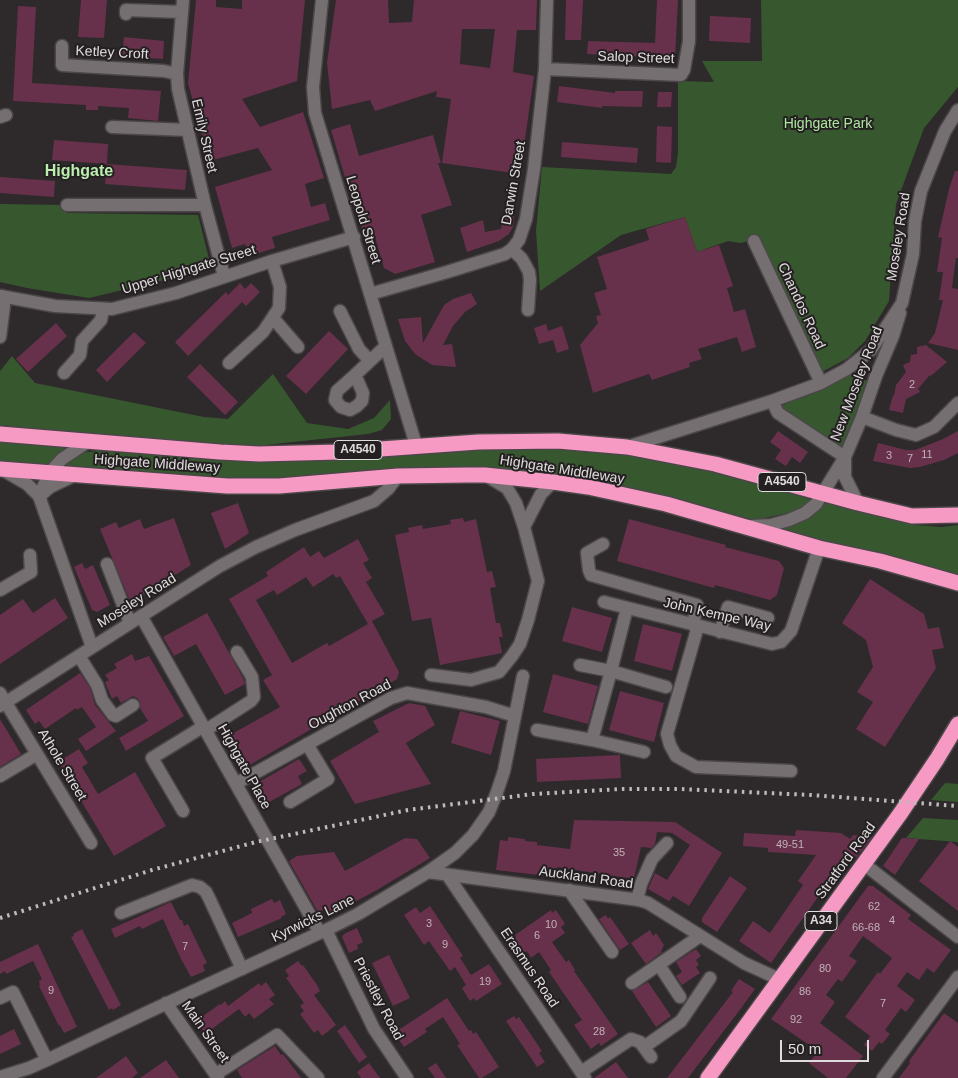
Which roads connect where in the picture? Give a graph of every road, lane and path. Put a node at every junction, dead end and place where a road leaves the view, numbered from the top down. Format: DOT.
graph roads {
  1 [pos="322,0"];
  2 [pos="548,0"];
  3 [pos="689,0"];
  4 [pos="183,6"];
  5 [pos="126,14"];
  6 [pos="62,46"];
  7 [pos="545,69"];
  8 [pos="177,74"];
  9 [pos="958,110"];
  10 [pos="112,127"];
  11 [pos="188,130"];
  12 [pos="67,205"];
  13 [pos="205,205"];
  14 [pos="354,237"];
  15 [pos="754,241"];
  16 [pos="512,249"];
  17 [pos="272,261"];
  18 [pos="224,276"];
  19 [pos="370,294"];
  20 [pos="1,296"];
  21 [pos="902,303"];
  22 [pos="103,309"];
  23 [pos="528,310"];
  24 [pos="340,311"];
  25 [pos="272,318"];
  26 [pos="0,338"];
  27 [pos="386,346"];
  28 [pos="298,347"];
  29 [pos="370,361"];
  30 [pos="859,361"];
  31 [pos="229,363"];
  32 [pos="64,373"];
  33 [pos="355,375"];
  34 [pos="876,376"];
  35 [pos="821,383"];
  36 [pos="772,401"];
  37 [pos="958,403"];
  38 [pos="862,417"];
  39 [pos="0,434"];
  40 [pos="89,441"];
  41 [pos="416,446"];
  42 [pos="627,447"];
  43 [pos="845,458"];
  44 [pos="0,469"];
  45 [pos="50,472"];
  46 [pos="77,474"];
  47 [pos="485,475"];
  48 [pos="398,476"];
  49 [pos="553,482"];
  50 [pos="822,492"];
  51 [pos="39,496"];
  52 [pos="858,503"];
  53 [pos="958,515"];
  54 [pos="743,526"];
  55 [pos="524,527"];
  56 [pos="603,544"];
  57 [pos="819,548"];
  58 [pos="30,555"];
  59 [pos="107,564"];
  60 [pos="619,583"];
  61 [pos="958,583"];
  62 [pos="0,590"];
  63 [pos="627,608"];
  64 [pos="768,618"];
  65 [pos="136,619"];
  66 [pos="695,625"];
  67 [pos="720,632"];
  68 [pos="92,647"];
  69 [pos="238,652"];
  70 [pos="79,656"];
  71 [pos="580,665"];
  72 [pos="612,671"];
  73 [pos="431,676"];
  74 [pos="523,676"];
  75 [pos="666,687"];
  76 [pos="2,701"];
  77 [pos="133,704"];
  78 [pos="515,716"];
  79 [pos="958,724"];
  80 [pos="205,728"];
  81 [pos="537,730"];
  82 [pos="958,738"];
  83 [pos="592,740"];
  84 [pos="307,744"];
  85 [pos="644,752"];
  86 [pos="37,754"];
  87 [pos="938,759"];
  88 [pos="791,771"];
  89 [pos="0,776"];
  90 [pos="237,784"];
  91 [pos="290,802"];
  92 [pos="182,811"];
  93 [pos="91,843"];
  94 [pos="667,843"];
  95 [pos="864,864"];
  96 [pos="428,872"];
  97 [pos="448,876"];
  98 [pos="569,890"];
  99 [pos="637,900"];
  100 [pos="121,913"];
  101 [pos="323,932"];
  102 [pos="700,936"];
  103 [pos="958,937"];
  104 [pos="612,952"];
  105 [pos="659,965"];
  106 [pos="242,969"];
  107 [pos="958,977"];
  108 [pos="710,978"];
  109 [pos="779,979"];
  110 [pos="632,982"];
  111 [pos="680,997"];
  112 [pos="0,998"];
  113 [pos="166,1004"];
  114 [pos="644,1047"];
  115 [pos="651,1057"];
  116 [pos="47,1060"];
  117 [pos="583,1075"];
  118 [pos="217,1076"];
  119 [pos="0,1077"];
  120 [pos="318,1078"];
  121 [pos="407,1078"];
  122 [pos="708,1078"];
  123 [pos="883,1078"];
  1 -- 14 [label="street, Leopold Street"];
  2 -- 7 [label="street, Darwin Street"];
  3 -- 7 [label="street, Salop Street"];
  4 -- 5 [label="street"];
  4 -- 8 [label="street, Emily Street"];
  6 -- 8 [label="street, Ketley Croft"];
  7 -- 16 [label="street, Darwin Street"];
  8 -- 11 [label="street, Emily Street"];
  9 -- 21 [label="street, Moseley Road"];
  10 -- 11 [label="street"];
  11 -- 13 [label="street, Emily Street"];
  12 -- 13 [label="street"];
  13 -- 18 [label="street, Emily Street"];
  14 -- 17 [label="street, Upper Highgate Street"];
  14 -- 19 [label="street, Leopold Street"];
  15 -- 35 [label="street, Chandos Road"];
  16 -- 19 [label="street"];
  16 -- 23 [label="street"];
  17 -- 18 [label="street, Upper Highgate Street"];
  17 -- 25 [label="street"];
  18 -- 22 [label="street, Upper Highgate Street"];
  19 -- 27 [label="street, Leopold Street"];
  20 -- 22 [label="street, Upper Highgate Street"];
  20 -- 26 [label="street"];
  21 -- 30 [label="street, Moseley Road"];
  21 -- 34 [label="street, New Moseley Road"];
  22 -- 32 [label="street"];
  24 -- 29 [label="street"];
  25 -- 28 [label="street"];
  25 -- 31 [label="street"];
  27 -- 29 [label="street"];
  27 -- 41 [label="street, Leopold Street"];
  29 -- 33 [label="street"];
  30 -- 34 [label="street"];
  30 -- 35 [label="street, Moseley Road"];
  34 -- 38 [label="street, New Moseley Road"];
  35 -- 36 [label="street, Moseley Road"];
  36 -- 42 [label="street, Moseley Road"];
  36 -- 43 [label="street"];
  37 -- 38 [label="street"];
  38 -- 43 [label="street, New Moseley Road"];
  39 -- 40 [label="highway, Highgate Middleway / A4540"];
  40 -- 41 [label="highway, Highgate Middleway / A4540"];
  40 -- 45 [label="street"];
  41 -- 42 [label="highway, Highgate Middleway / A4540"];
  42 -- 50 [label="highway, Highgate Middleway / A4540"];
  43 -- 50 [label="street"];
  43 -- 52 [label="street, New Moseley Road"];
  44 -- 45 [label="highway, Highgate Middleway / A4540"];
  44 -- 51 [label="street"];
  45 -- 46 [label="highway, Highgate Middleway / A4540"];
  45 -- 51 [label="street"];
  46 -- 48 [label="highway, Highgate Middleway / A4540"];
  46 -- 51 [label="street"];
  47 -- 48 [label="highway, Highgate Middleway / A4540"];
  47 -- 49 [label="highway, Highgate Middleway / A4540"];
  47 -- 55 [label="street"];
  48 -- 65 [label="street, Moseley Road"];
  49 -- 54 [label="highway, Highgate Middleway / A4540"];
  49 -- 55 [label="street"];
  50 -- 52 [label="highway, Highgate Middleway / A4540"];
  50 -- 54 [label="street"];
  51 -- 68 [label="street"];
  52 -- 53 [label="highway, Highgate Middleway / A4540"];
  54 -- 57 [label="highway, Highgate Middleway / A4540"];
  55 -- 73 [label="street"];
  56 -- 60 [label="street"];
  57 -- 61 [label="highway, Highgate Middleway / A4540"];
  57 -- 67 [label="street, John Kempe Way"];
  58 -- 62 [label="street"];
  59 -- 65 [label="street, Highgate Place"];
  60 -- 63 [label="street, John Kempe Way"];
  60 -- 66 [label="street"];
  63 -- 66 [label="street, John Kempe Way"];
  63 -- 72 [label="street"];
  64 -- 67 [label="street"];
  65 -- 68 [label="street, Moseley Road"];
  65 -- 80 [label="street, Highgate Place"];
  66 -- 67 [label="street, John Kempe Way"];
  66 -- 88 [label="street"];
  68 -- 70 [label="street, Moseley Road"];
  69 -- 80 [label="street"];
  70 -- 76 [label="street, Moseley Road"];
  70 -- 77 [label="street"];
  71 -- 72 [label="street"];
  72 -- 75 [label="street"];
  72 -- 83 [label="street"];
  74 -- 78 [label="street, Kyrwicks Lane"];
  76 -- 86 [label="street, Athole Street"];
  78 -- 84 [label="street, Oughton Road"];
  78 -- 96 [label="street, Kyrwicks Lane"];
  79 -- 87 [label="highway, Stratford Road / A34"];
  80 -- 90 [label="street, Highgate Place"];
  80 -- 92 [label="street"];
  81 -- 83 [label="street"];
  82 -- 87 [label="highway, Stratford Road / A34"];
  83 -- 85 [label="street"];
  84 -- 90 [label="street, Oughton Road"];
  84 -- 91 [label="street"];
  86 -- 89 [label="street"];
  86 -- 93 [label="street, Athole Street"];
  87 -- 95 [label="highway, Stratford Road / A34"];
  90 -- 101 [label="street, Highgate Place"];
  94 -- 99 [label="street"];
  95 -- 103 [label="street"];
  95 -- 109 [label="highway, Stratford Road / A34"];
  96 -- 97 [label="street, Auckland Road"];
  96 -- 101 [label="street, Kyrwicks Lane"];
  97 -- 98 [label="street, Auckland Road"];
  97 -- 117 [label="street, Erasmus Road"];
  98 -- 99 [label="street, Auckland Road"];
  98 -- 104 [label="street"];
  99 -- 102 [label="street, Auckland Road"];
  100 -- 106 [label="street"];
  101 -- 106 [label="street, Kyrwicks Lane"];
  101 -- 121 [label="street, Priestley Road"];
  102 -- 105 [label="street"];
  102 -- 109 [label="street, Auckland Road"];
  105 -- 110 [label="street"];
  105 -- 111 [label="street"];
  106 -- 113 [label="street, Kyrwicks Lane"];
  107 -- 123 [label="street"];
  108 -- 114 [label="street"];
  109 -- 122 [label="highway, Stratford Road / A34"];
  112 -- 116 [label="street"];
  113 -- 116 [label="street, Kyrwicks Lane"];
  113 -- 118 [label="street, Main Street"];
  114 -- 115 [label="street"];
  114 -- 117 [label="street"];
  116 -- 119 [label="street, Kyrwicks Lane"];
  118 -- 120 [label="street"];
}
